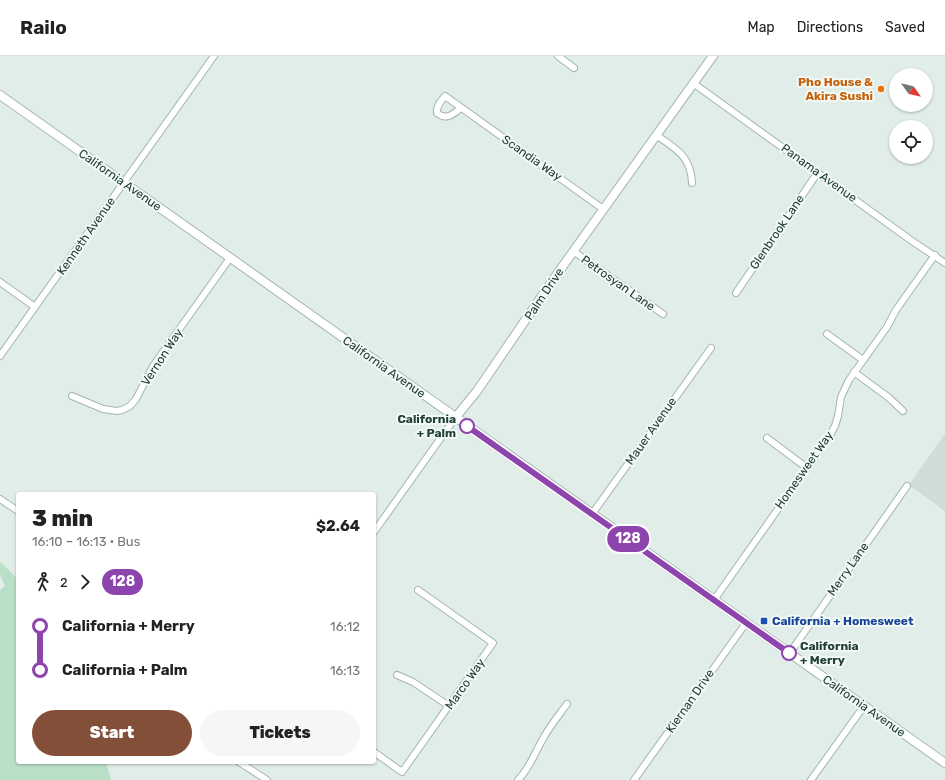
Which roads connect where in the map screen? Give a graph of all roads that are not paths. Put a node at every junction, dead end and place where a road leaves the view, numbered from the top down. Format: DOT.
graph roads {
  1 [pos="214,56"];
  2 [pos="558,56"];
  3 [pos="713,56"];
  4 [pos="574,68"];
  5 [pos="693,83"];
  6 [pos="0,95"];
  7 [pos="462,108"];
  8 [pos="656,135"];
  9 [pos="818,172"];
  10 [pos="124,183"];
  11 [pos="692,183"];
  12 [pos="603,209"];
  13 [pos="573,251"];
  14 [pos="935,256"];
  15 [pos="230,258"];
  16 [pos="945,263"];
  17 [pos="0,282"];
  18 [pos="736,293"];
  19 [pos="35,307"];
  20 [pos="663,314"];
  21 [pos="827,334"];
  22 [pos="711,348"];
  23 [pos="0,356"];
  24 [pos="863,360"];
  25 [pos="854,372"];
  26 [pos="72,396"];
  27 [pos="903,411"];
  28 [pos="455,418"];
  29 [pos="767,438"];
  30 [pos="807,468"];
  31 [pos="907,486"];
  32 [pos="0,499"];
  33 [pos="16,510"];
  34 [pos="592,514"];
  35 [pos="376,529"];
  36 [pos="418,590"];
  37 [pos="714,600"];
  38 [pos="746,622"];
  39 [pos="789,653"];
  40 [pos="397,675"];
  41 [pos="567,704"];
  42 [pos="449,706"];
  43 [pos="864,706"];
  44 [pos="376,753"];
  45 [pos="945,763"];
  46 [pos="242,764"];
  47 [pos="266,780"];
  48 [pos="518,780"];
  49 [pos="634,780"];
  50 [pos="811,780"];
  1 -- 10 [label="street, Kenneth Avenue"];
  2 -- 4 [label="street"];
  3 -- 5 [label="street, Palm Drive"];
  5 -- 8 [label="street, Palm Drive"];
  5 -- 9 [label="street, Panama Avenue"];
  6 -- 10 [label="street, California Avenue"];
  7 -- 12 [label="street, Scandia Way"];
  8 -- 11 [label="street"];
  8 -- 12 [label="street, Palm Drive"];
  9 -- 14 [label="street, Panama Avenue"];
  9 -- 18 [label="street, Glenbrook Lane"];
  10 -- 15 [label="street, California Avenue"];
  10 -- 19 [label="street, Kenneth Avenue"];
  12 -- 13 [label="street, Palm Drive"];
  13 -- 20 [label="street, Petrosyan Lane"];
  13 -- 28 [label="street, Palm Drive"];
  14 -- 16 [label="street, Panama Avenue"];
  14 -- 24 [label="street, Homesweet Way"];
  15 -- 26 [label="street, Vernon Way"];
  15 -- 28 [label="street, California Avenue"];
  17 -- 19 [label="street"];
  19 -- 23 [label="street, Kenneth Avenue"];
  21 -- 24 [label="street"];
  22 -- 34 [label="street, Mauer Avenue"];
  24 -- 25 [label="street, Homesweet Way"];
  25 -- 27 [label="street"];
  25 -- 30 [label="street, Homesweet Way"];
  28 -- 34 [label="street, California Avenue"];
  28 -- 35 [label="street, Palm Drive"];
  29 -- 30 [label="street"];
  30 -- 37 [label="street, Homesweet Way"];
  31 -- 39 [label="street, Merry Lane"];
  32 -- 33 [label="street"];
  34 -- 37 [label="street, California Avenue"];
  36 -- 42 [label="street, Marco Way"];
  37 -- 38 [label="street, California Avenue"];
  38 -- 39 [label="street, California Avenue"];
  38 -- 49 [label="street, Kiernan Drive"];
  39 -- 43 [label="street, California Avenue"];
  40 -- 42 [label="street"];
  41 -- 48 [label="street"];
  42 -- 44 [label="street, Marco Way"];
  43 -- 45 [label="street, California Avenue"];
  43 -- 50 [label="street"];
  46 -- 47 [label="street"];
}
